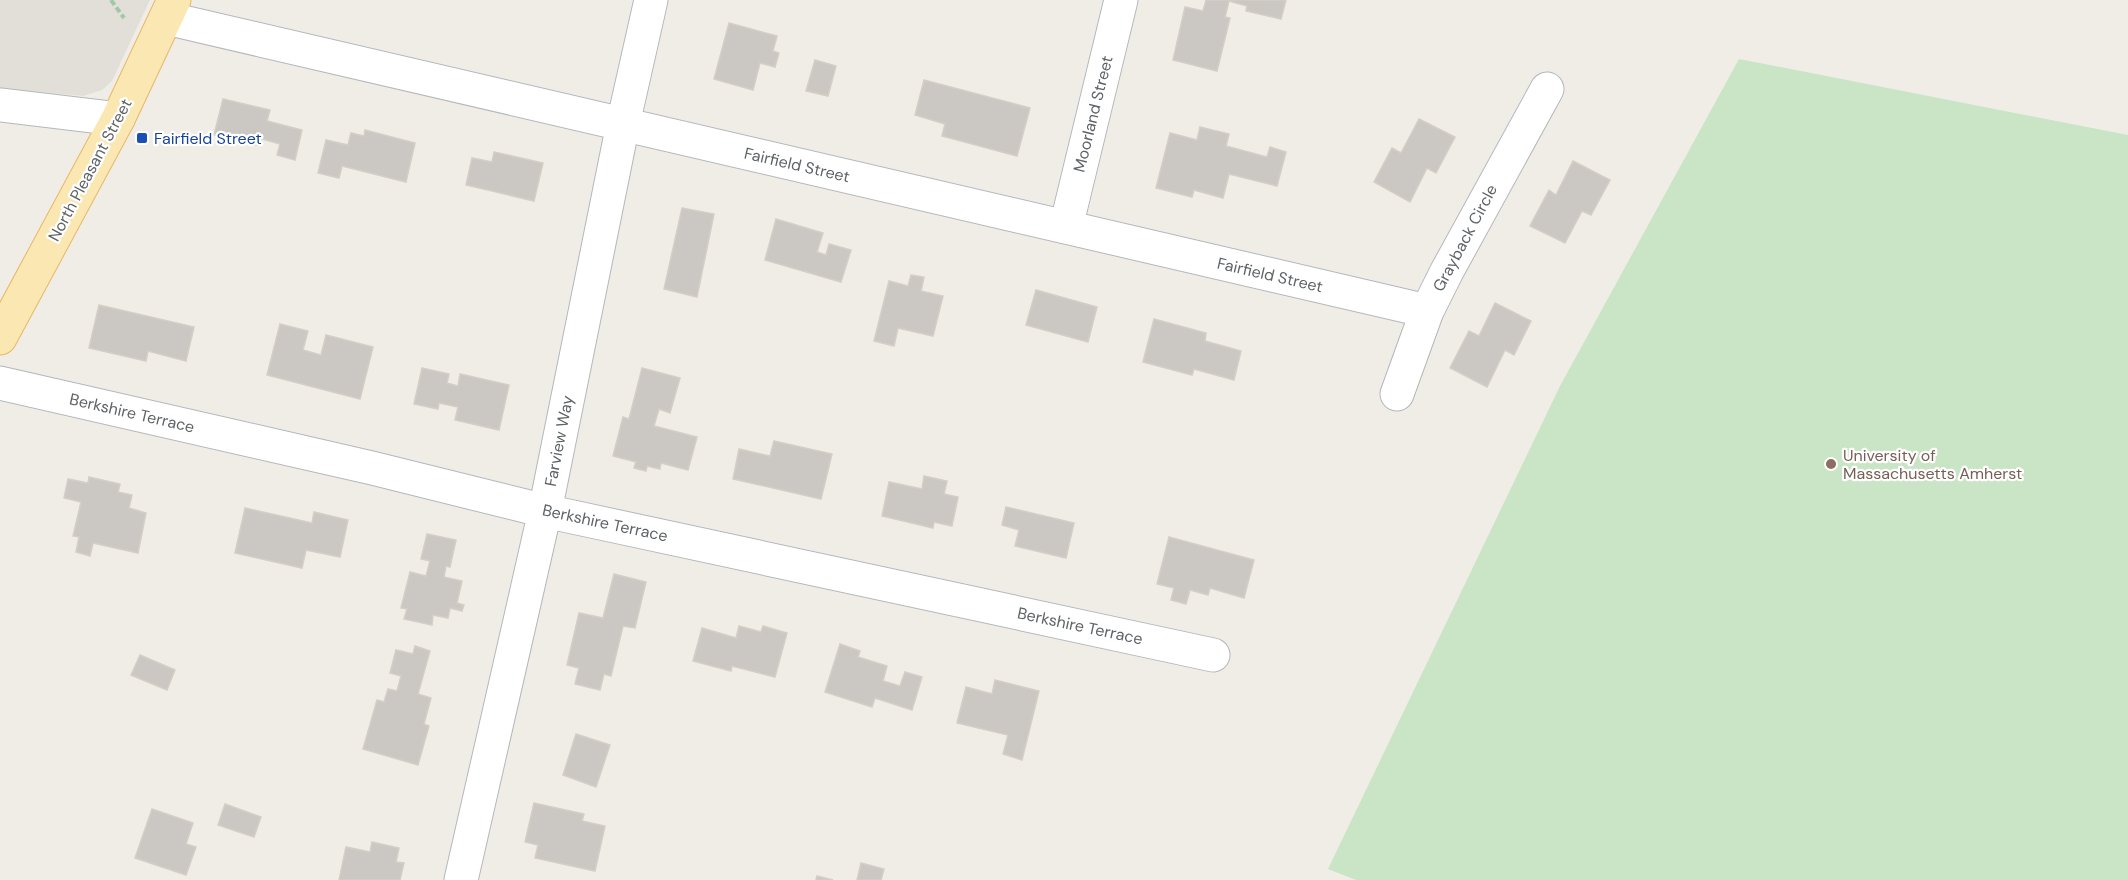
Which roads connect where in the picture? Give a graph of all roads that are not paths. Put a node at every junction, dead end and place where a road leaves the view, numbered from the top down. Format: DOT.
graph roads {
  1 [pos="651,0"];
  2 [pos="1121,0"];
  3 [pos="170,9"];
  4 [pos="1547,89"];
  5 [pos="0,105"];
  6 [pos="118,119"];
  7 [pos="623,124"];
  8 [pos="1066,227"];
  9 [pos="1427,311"];
  10 [pos="0,338"];
  11 [pos="0,383"];
  12 [pos="1397,394"];
  13 [pos="545,511"];
  14 [pos="1213,655"];
  15 [pos="461,880"];
  1 -- 7 [label="street, Farview Way"];
  2 -- 8 [label="street, Moorland Street"];
  3 -- 6 [label="main road, North Pleasant Street"];
  3 -- 7 [label="street, Fairfield Street"];
  4 -- 9 [label="street, Grayback Circle"];
  5 -- 6 [label="street"];
  6 -- 10 [label="main road, North Pleasant Street"];
  7 -- 8 [label="street, Fairfield Street"];
  7 -- 13 [label="street, Farview Way"];
  8 -- 9 [label="street, Fairfield Street"];
  9 -- 12 [label="street, Grayback Circle"];
  11 -- 13 [label="street, Berkshire Terrace"];
  13 -- 14 [label="street, Berkshire Terrace"];
  13 -- 15 [label="street, Farview Way"];
}
